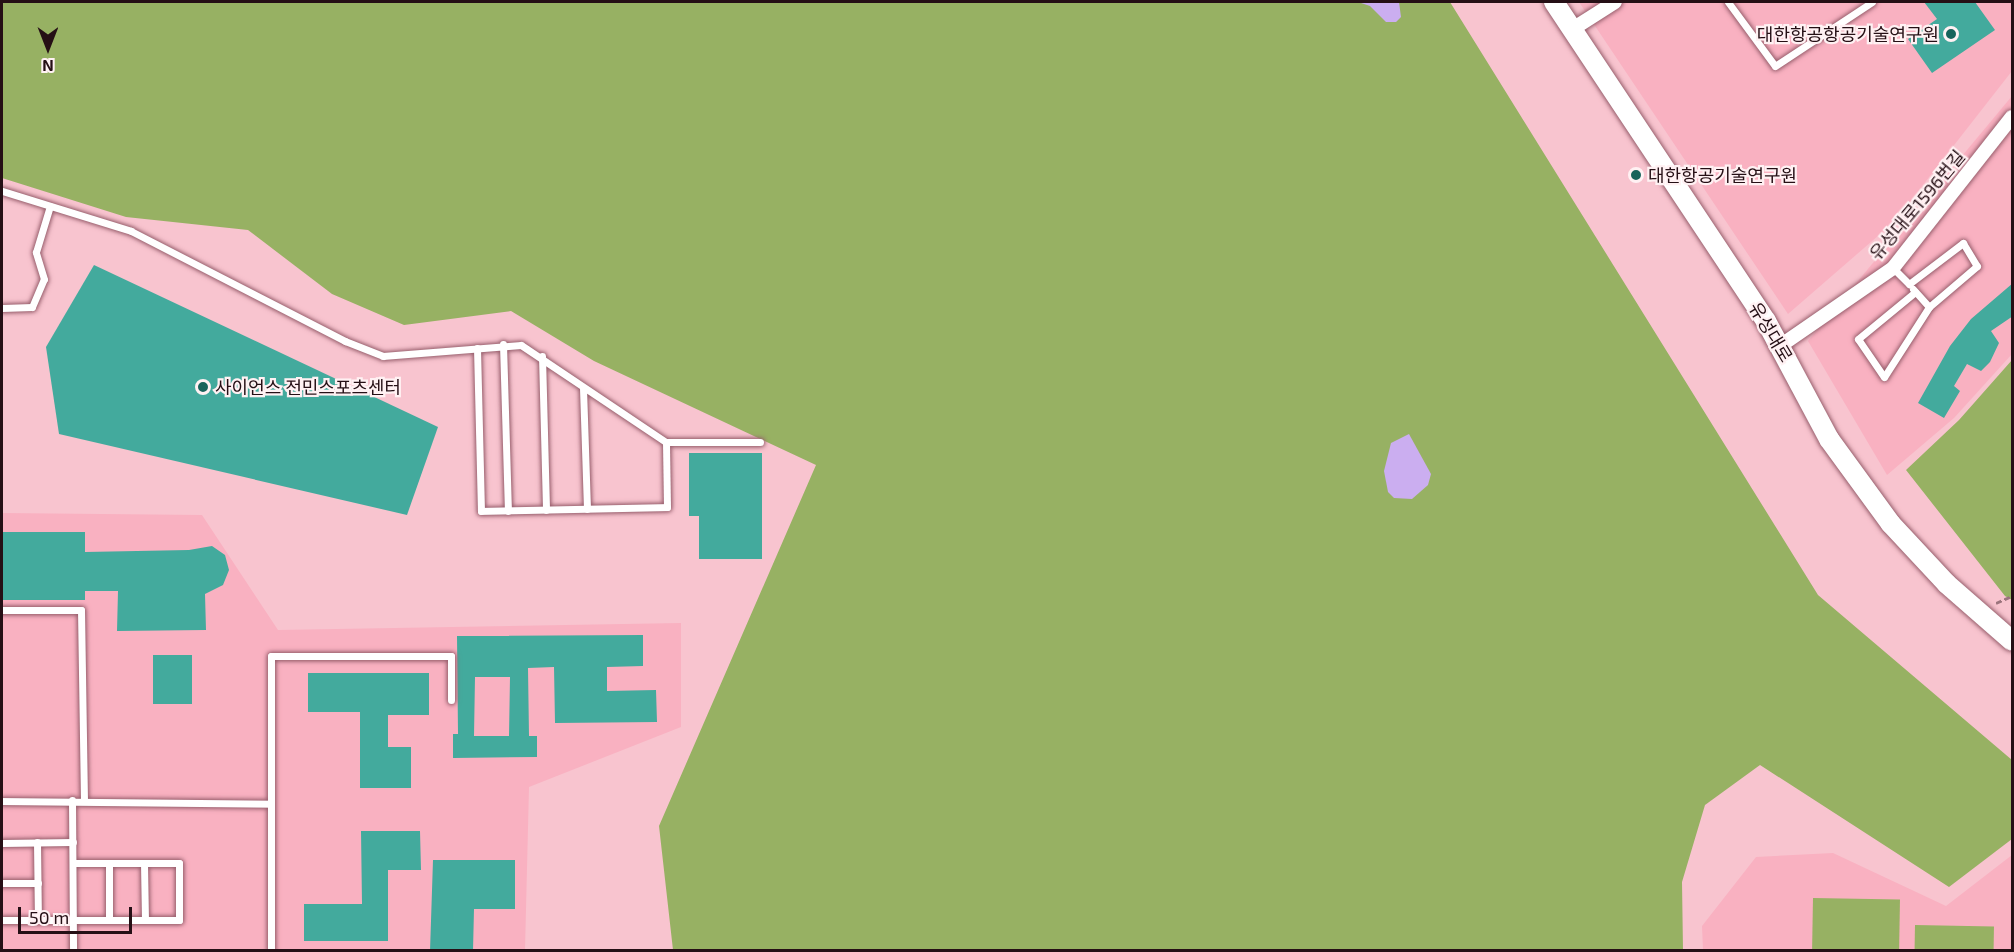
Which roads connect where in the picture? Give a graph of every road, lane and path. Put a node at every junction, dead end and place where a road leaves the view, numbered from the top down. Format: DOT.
graph roads {
  1 [pos="1554,2"];
  2 [pos="1615,2"];
  3 [pos="1728,2"];
  4 [pos="1872,2"];
  5 [pos="1571,30"];
  6 [pos="2013,117"];
  7 [pos="2,191"];
  8 [pos="50,206"];
  9 [pos="1893,268"];
  10 [pos="1909,284"];
  11 [pos="1915,291"];
  12 [pos="1929,307"];
  13 [pos="2,308"];
  14 [pos="502,345"];
  15 [pos="1780,346"];
  16 [pos="477,348"];
  17 [pos="542,356"];
  18 [pos="583,388"];
  19 [pos="666,442"];
  20 [pos="760,442"];
  21 [pos="587,509"];
  22 [pos="546,510"];
  23 [pos="508,511"];
  24 [pos="2,610"];
  25 [pos="2013,641"];
  26 [pos="451,700"];
  27 [pos="72,800"];
  28 [pos="84,800"];
  29 [pos="2,801"];
  30 [pos="271,804"];
  31 [pos="37,842"];
  32 [pos="73,842"];
  33 [pos="2,843"];
  34 [pos="73,863"];
  35 [pos="109,863"];
  36 [pos="144,863"];
  37 [pos="2,883"];
  38 [pos="38,883"];
  39 [pos="2,920"];
  40 [pos="38,920"];
  41 [pos="73,920"];
  42 [pos="109,920"];
  43 [pos="145,920"];
  44 [pos="74,951"];
  45 [pos="271,951"];
  1 -- 5 [label="main road, 유성대로"];
  2 -- 5 [label="street"];
  3 -- 4 [label="lane"];
  5 -- 15 [label="main road, 유성대로"];
  6 -- 9 [label="street, 유성대로1596번길"];
  7 -- 8 [label="lane"];
  8 -- 13 [label="lane"];
  8 -- 16 [label="lane"];
  9 -- 10 [label="lane"];
  9 -- 15 [label="street, 유성대로1596번길"];
  10 -- 11 [label="lane"];
  10 -- 12 [label="lane"];
  11 -- 12 [label="lane"];
  11 -- 12 [label="lane"];
  14 -- 16 [label="lane"];
  14 -- 17 [label="lane"];
  14 -- 23 [label="lane"];
  15 -- 25 [label="main road, 유성대로"];
  16 -- 23 [label="lane"];
  17 -- 18 [label="lane"];
  17 -- 22 [label="lane"];
  18 -- 19 [label="lane"];
  18 -- 21 [label="lane"];
  19 -- 20 [label="lane"];
  19 -- 21 [label="lane"];
  21 -- 22 [label="lane"];
  22 -- 23 [label="lane"];
  24 -- 28 [label="lane"];
  26 -- 30 [label="lane"];
  27 -- 28 [label="lane"];
  27 -- 29 [label="lane"];
  27 -- 32 [label="lane"];
  28 -- 30 [label="lane"];
  30 -- 45 [label="lane"];
  31 -- 32 [label="lane"];
  31 -- 33 [label="lane"];
  31 -- 38 [label="lane"];
  32 -- 34 [label="lane"];
  34 -- 35 [label="lane"];
  34 -- 41 [label="lane"];
  35 -- 36 [label="lane"];
  35 -- 42 [label="lane"];
  36 -- 43 [label="lane"];
  36 -- 43 [label="lane"];
  37 -- 38 [label="lane"];
  38 -- 40 [label="lane"];
  39 -- 40 [label="lane"];
  40 -- 41 [label="lane"];
  41 -- 42 [label="lane"];
  41 -- 44 [label="lane"];
  42 -- 43 [label="lane"];
}
